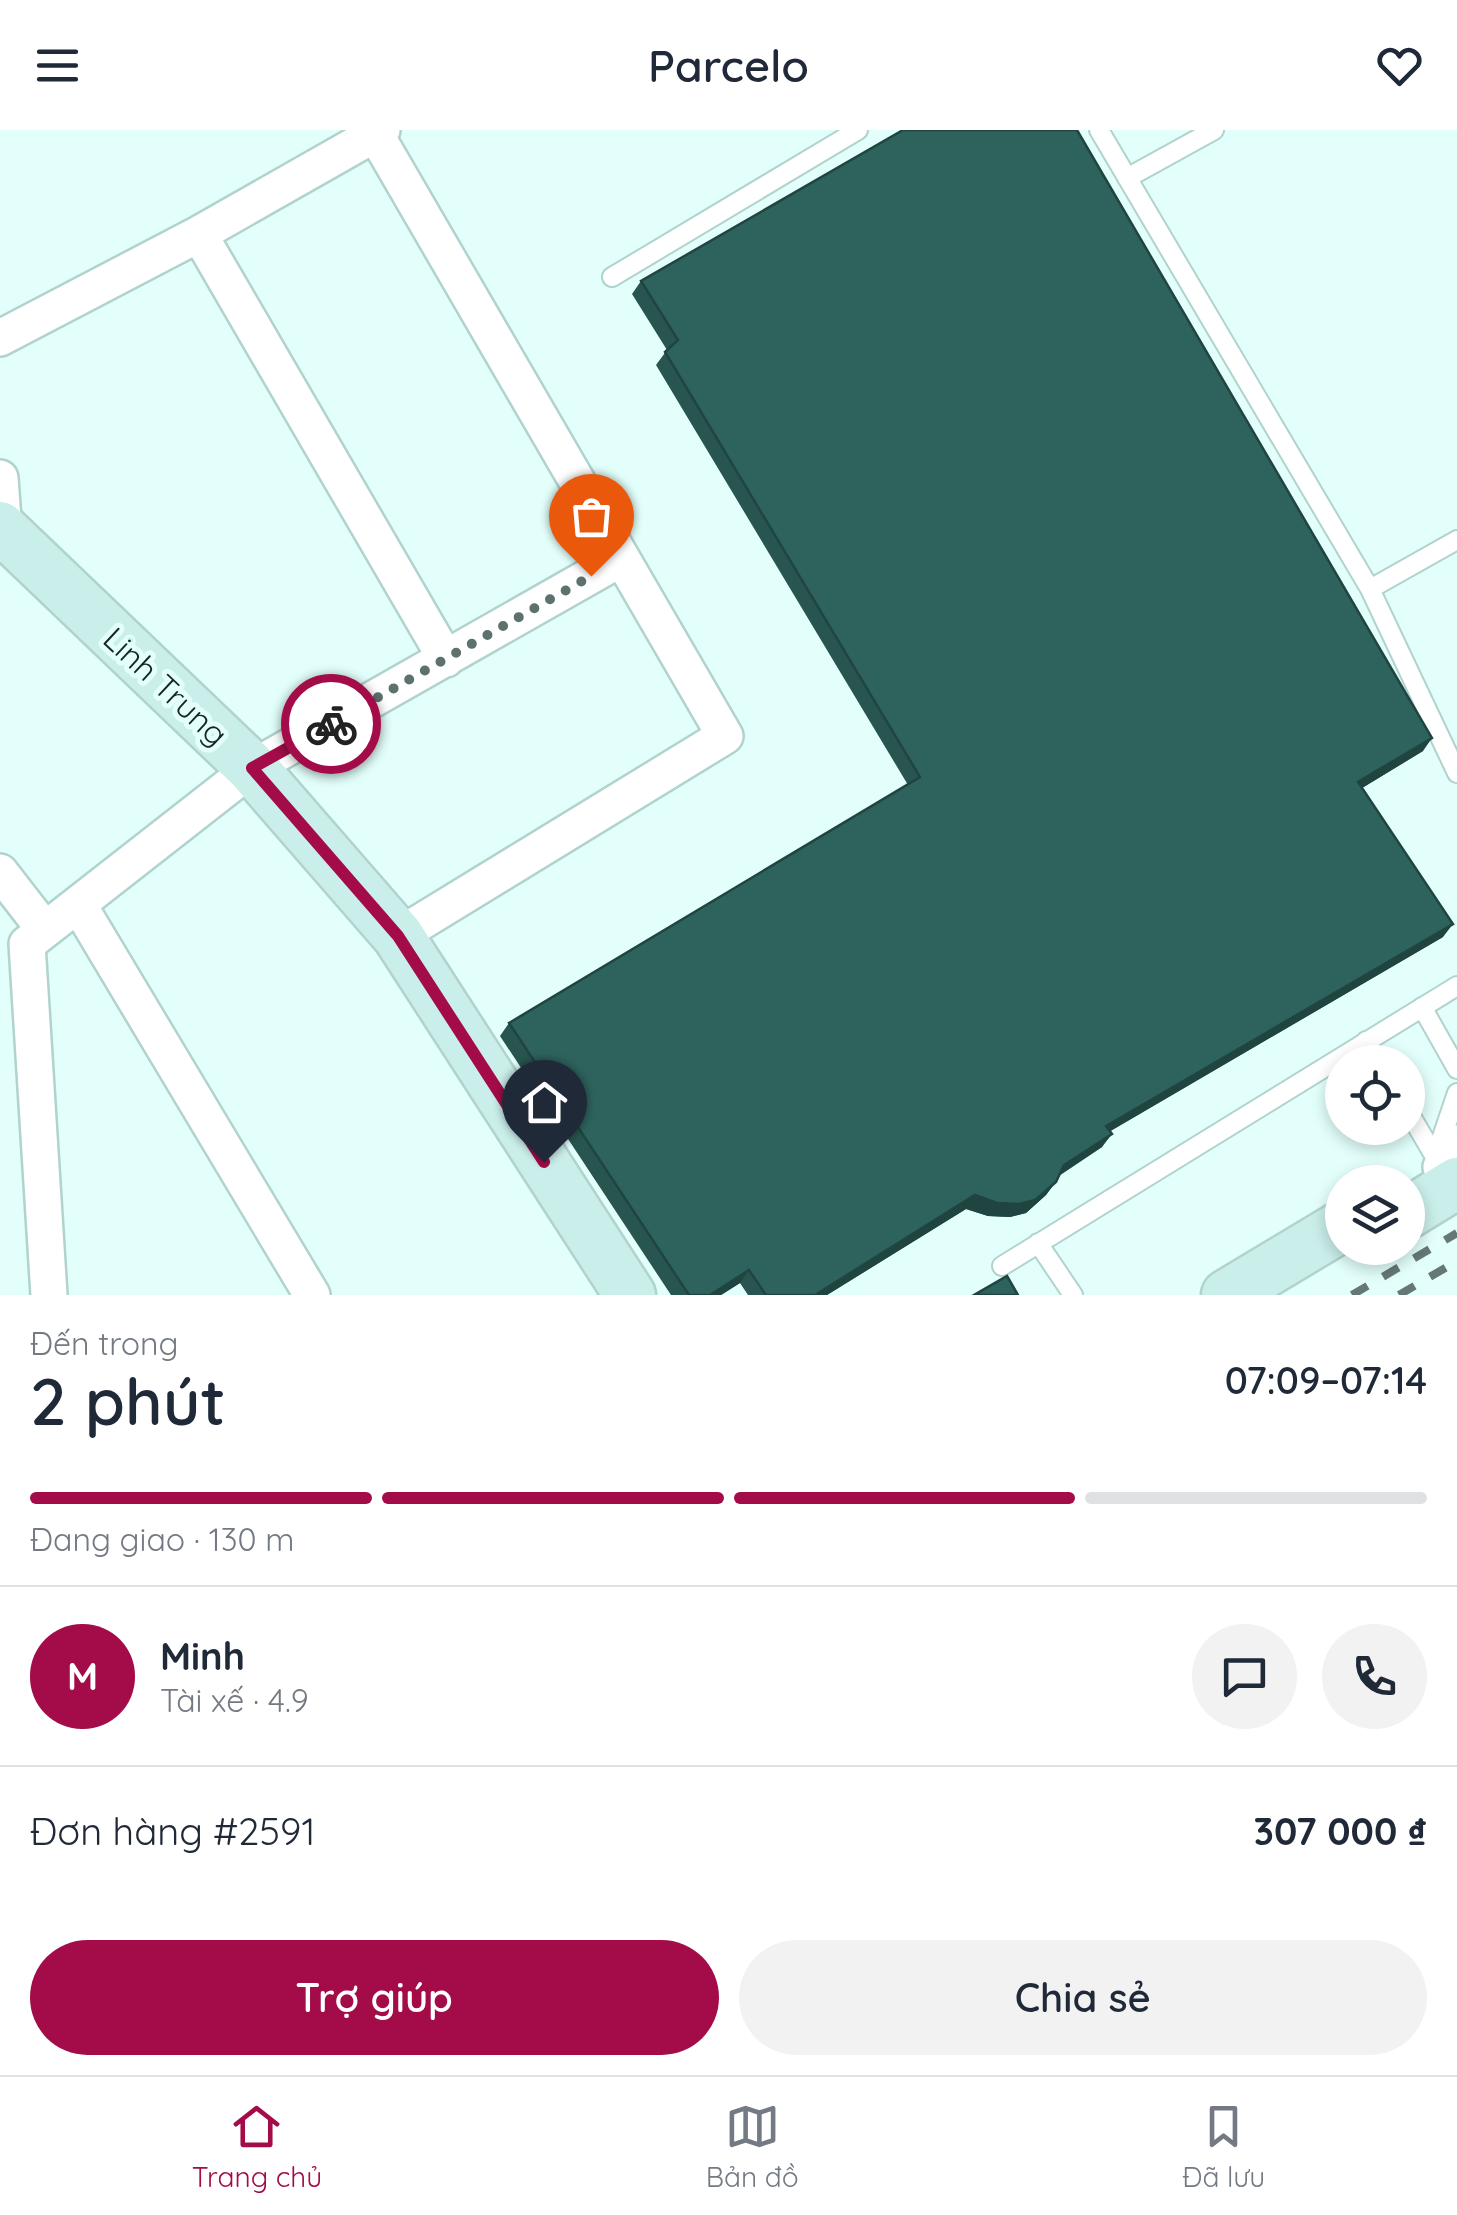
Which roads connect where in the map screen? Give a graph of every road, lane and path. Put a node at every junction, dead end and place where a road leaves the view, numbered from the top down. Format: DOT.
graph roads {
  1 [pos="858,130"];
  2 [pos="1098,130"];
  3 [pos="1214,130"];
  4 [pos="377,131"];
  5 [pos="1128,178"];
  6 [pos="199,234"];
  7 [pos="612,277"];
  8 [pos="0,338"];
  9 [pos="0,478"];
  10 [pos="2,530"];
  11 [pos="1457,540"];
  12 [pos="620,559"];
  13 [pos="1370,589"];
  14 [pos="446,659"];
  15 [pos="252,768"];
  16 [pos="1457,772"];
  17 [pos="0,872"];
  18 [pos="78,904"];
  19 [pos="45,930"];
  20 [pos="398,936"];
  21 [pos="1457,986"];
  22 [pos="1422,1007"];
  23 [pos="1366,1041"];
  24 [pos="1368,1045"];
  25 [pos="1457,1069"];
  26 [pos="1457,1093"];
  27 [pos="1425,1138"];
  28 [pos="1442,1166"];
  29 [pos="1425,1190"];
  30 [pos="1325,1236"];
  31 [pos="1038,1243"];
  32 [pos="1325,1264"];
  33 [pos="1002,1266"];
  34 [pos="624,1293"];
  35 [pos="49,1295"];
  36 [pos="312,1295"];
  37 [pos="1073,1295"];
  38 [pos="1227,1295"];
  39 [pos="1274,1295"];
  1 -- 7 [label="lane"];
  2 -- 5 [label="lane"];
  3 -- 5 [label="lane"];
  4 -- 6 [label="street"];
  4 -- 12 [label="street"];
  5 -- 13 [label="lane"];
  6 -- 8 [label="street"];
  6 -- 14 [label="street"];
  9 -- 10 [label="street"];
  10 -- 15 [label="street, Linh Trung"];
  11 -- 13 [label="lane"];
  12 -- 14 [label="street"];
  12 -- 20 [label="street"];
  13 -- 16 [label="lane"];
  14 -- 15 [label="street"];
  15 -- 18 [label="street"];
  15 -- 20 [label="street, Linh Trung"];
  17 -- 19 [label="street"];
  18 -- 19 [label="street"];
  18 -- 36 [label="street"];
  19 -- 35 [label="street"];
  20 -- 34 [label="street, Linh Trung"];
  21 -- 22 [label="lane"];
  22 -- 23 [label="lane"];
  22 -- 25 [label="lane"];
  23 -- 24 [label="lane"];
  23 -- 31 [label="lane"];
  26 -- 28 [label="lane"];
  27 -- 28 [label="lane"];
  28 -- 29 [label="street"];
  30 -- 38 [label="street"];
  31 -- 33 [label="lane"];
  31 -- 37 [label="lane"];
  32 -- 39 [label="street"];
}
